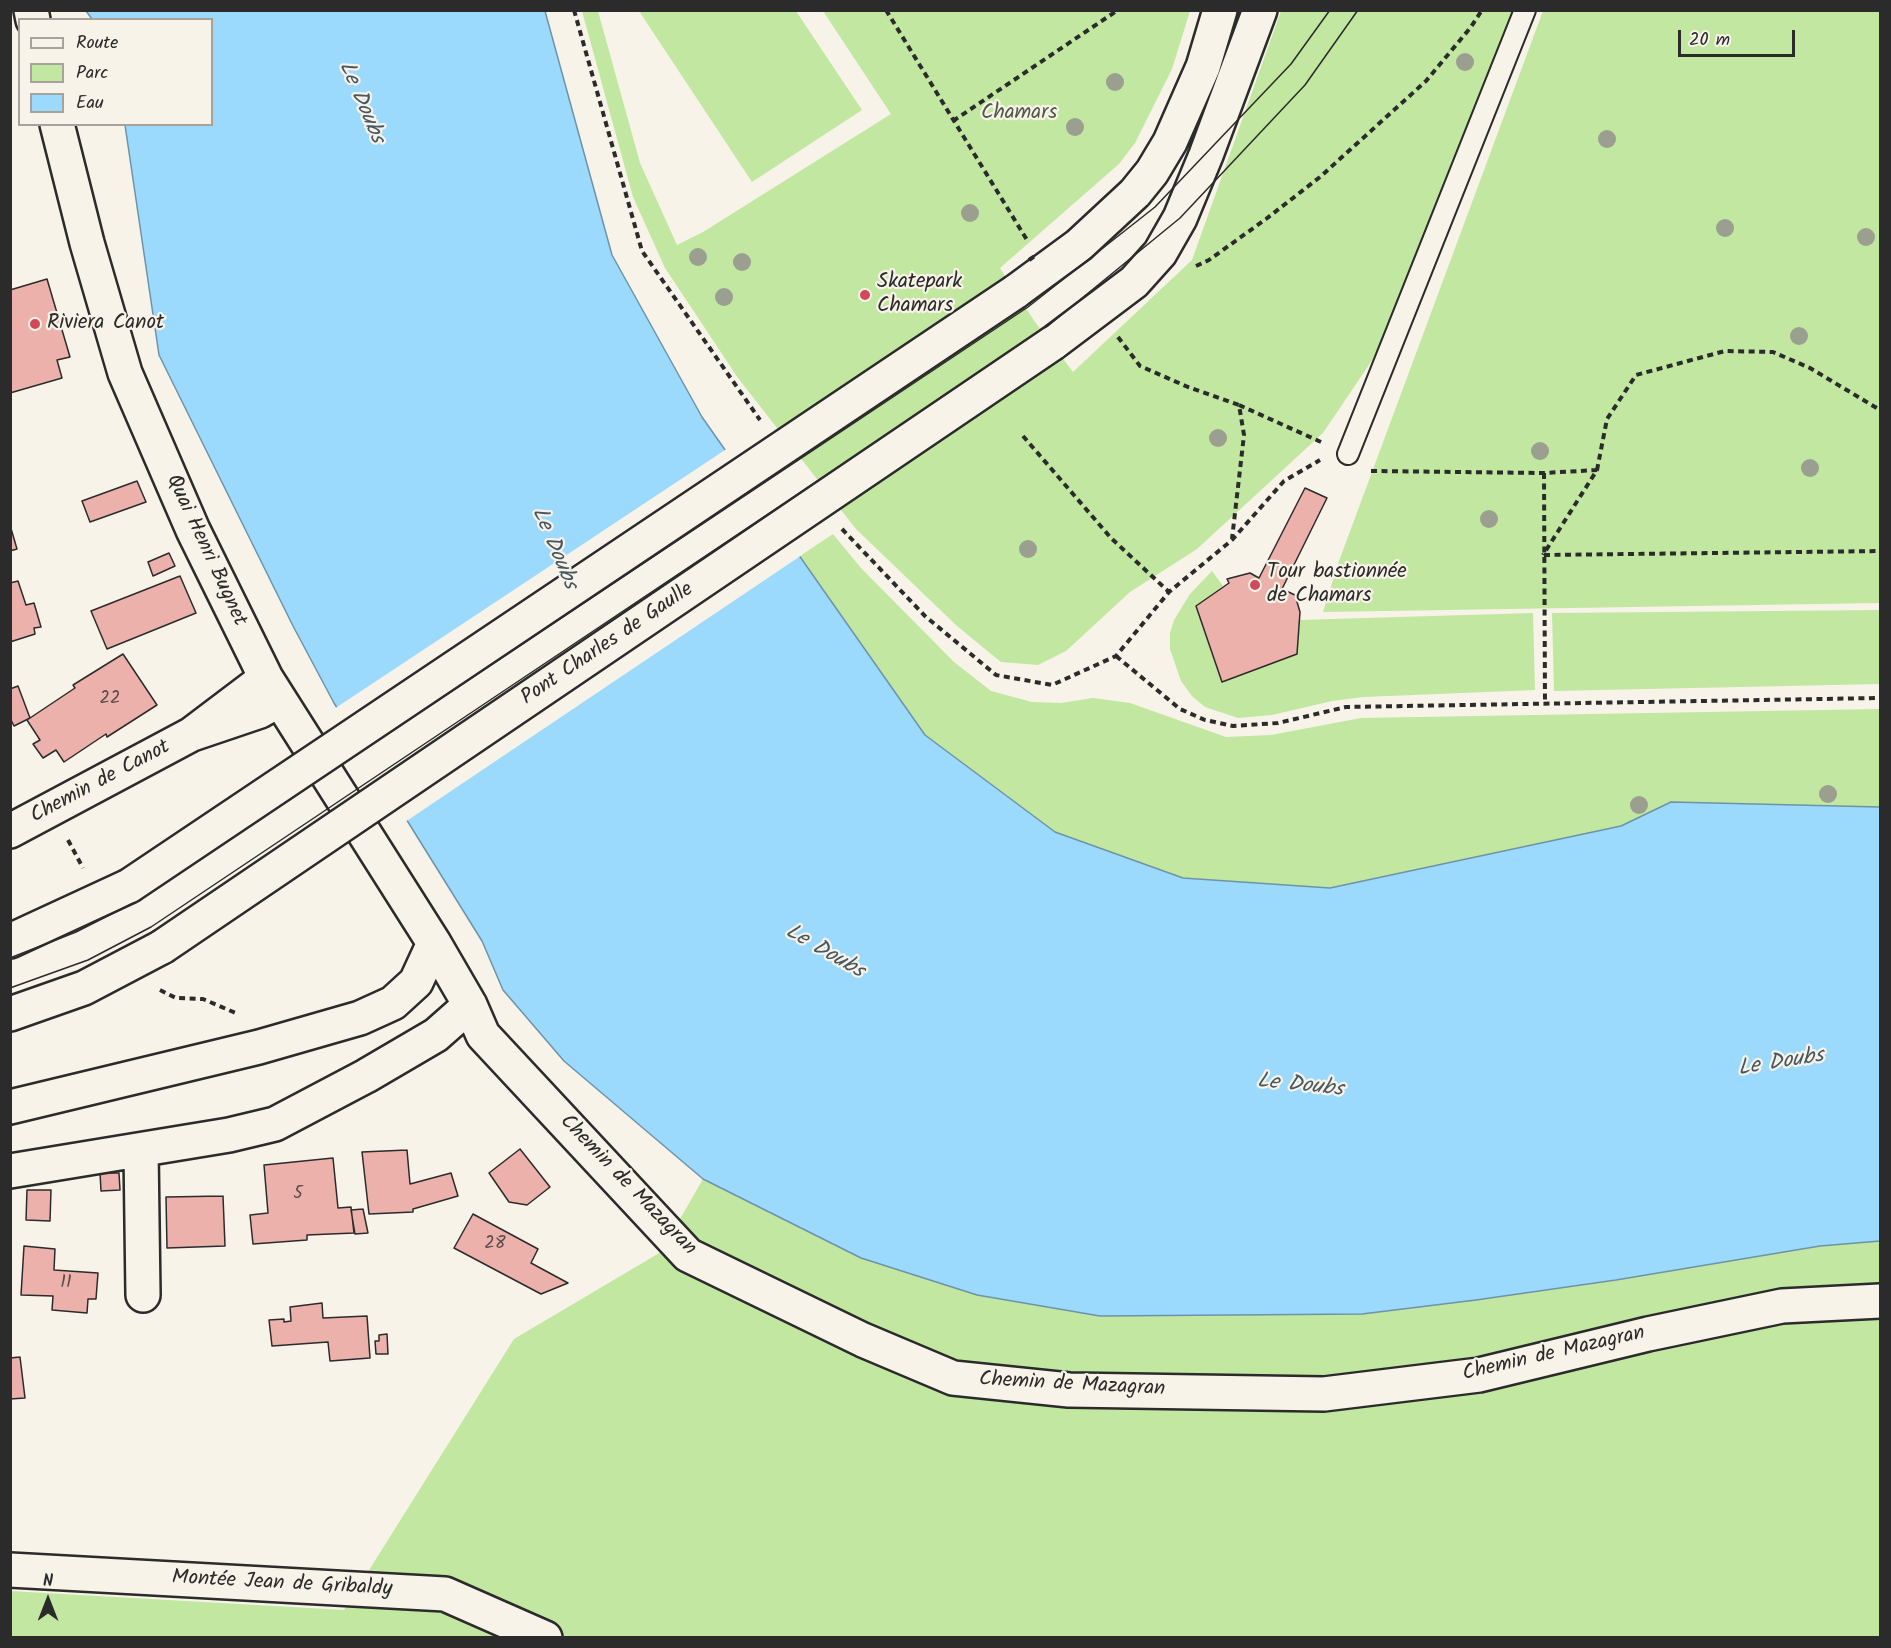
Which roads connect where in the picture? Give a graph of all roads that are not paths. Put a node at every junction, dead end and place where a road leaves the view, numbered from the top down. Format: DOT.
graph roads {
  1 [pos="1220,10"];
  2 [pos="1260,10"];
  3 [pos="1525,10"];
  4 [pos="58,126"];
  5 [pos="1347,454"];
  6 [pos="273,689"];
  7 [pos="10,831"];
  8 [pos="10,941"];
  9 [pos="434,943"];
  10 [pos="470,1005"];
  11 [pos="10,1014"];
  12 [pos="10,1107"];
  13 [pos="141,1150"];
  14 [pos="10,1171"];
  15 [pos="143,1295"];
  16 [pos="1881,1301"];
  17 [pos="10,1570"];
  18 [pos="545,1638"];
  1 -- 8 [label="street, bridge"];
  2 -- 11 [label="street, Pont Charles de Gaulle, bridge"];
  3 -- 5 [label="lane"];
  4 -- 6 [label="street, Quai Henri Bugnet"];
  6 -- 7 [label="street, Chemin de Canot"];
  6 -- 9 [label="street, Quai Henri Bugnet"];
  9 -- 10 [label="street, Chemin de Mazagran"];
  9 -- 12 [label="street"];
  10 -- 13 [label="street"];
  10 -- 16 [label="street, Chemin de Mazagran"];
  13 -- 14 [label="street"];
  13 -- 15 [label="street"];
  17 -- 18 [label="street, Montée Jean de Gribaldy"];
}
